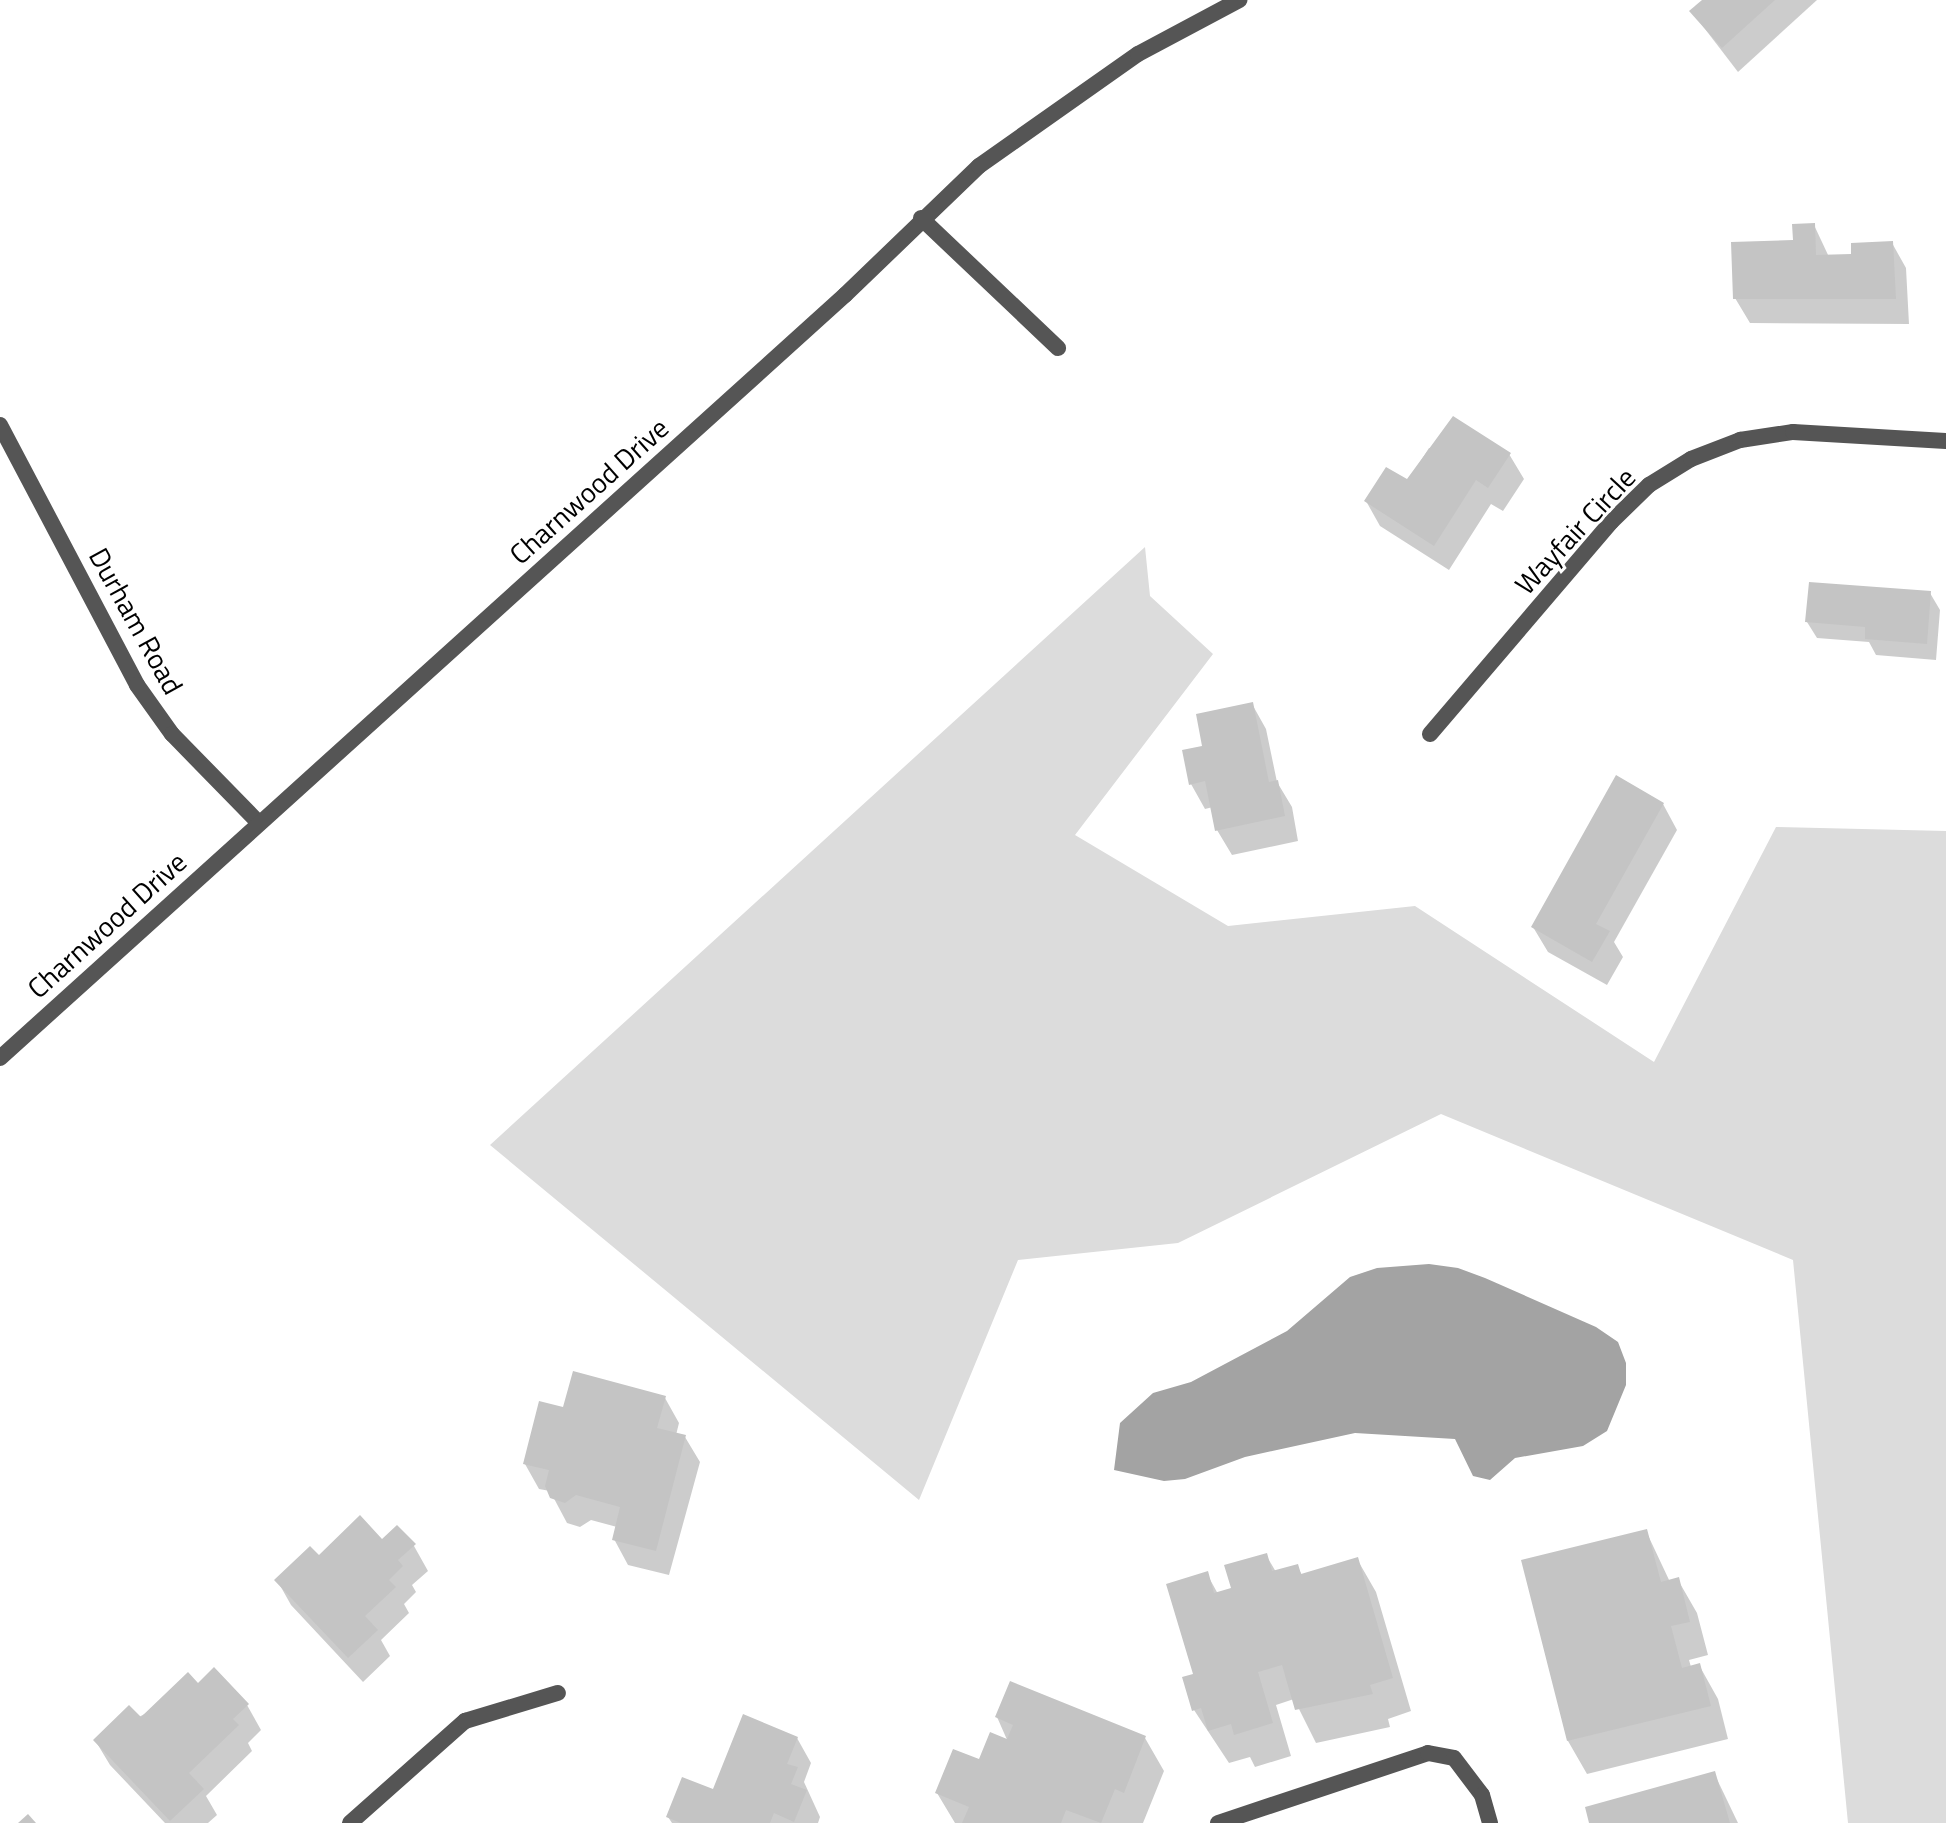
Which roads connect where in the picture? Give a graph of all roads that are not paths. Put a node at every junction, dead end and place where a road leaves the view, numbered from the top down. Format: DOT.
graph roads {
  1 [pos="1239,0"];
  2 [pos="921,218"];
  3 [pos="1058,348"];
  4 [pos="0,425"];
  5 [pos="1946,441"];
  6 [pos="1430,734"];
  7 [pos="258,822"];
  8 [pos="0,1058"];
  9 [pos="558,1693"];
  10 [pos="350,1823"];
  11 [pos="1218,1823"];
  12 [pos="1490,1823"];
  1 -- 2 [label="street, Charnwood Drive"];
  2 -- 3 [label="street"];
  2 -- 7 [label="street, Charnwood Drive"];
  4 -- 7 [label="street, Durham Road"];
  5 -- 6 [label="street, Wayfair Circle"];
  7 -- 8 [label="street, Charnwood Drive"];
  9 -- 10 [label="street"];
  11 -- 12 [label="street"];
}
